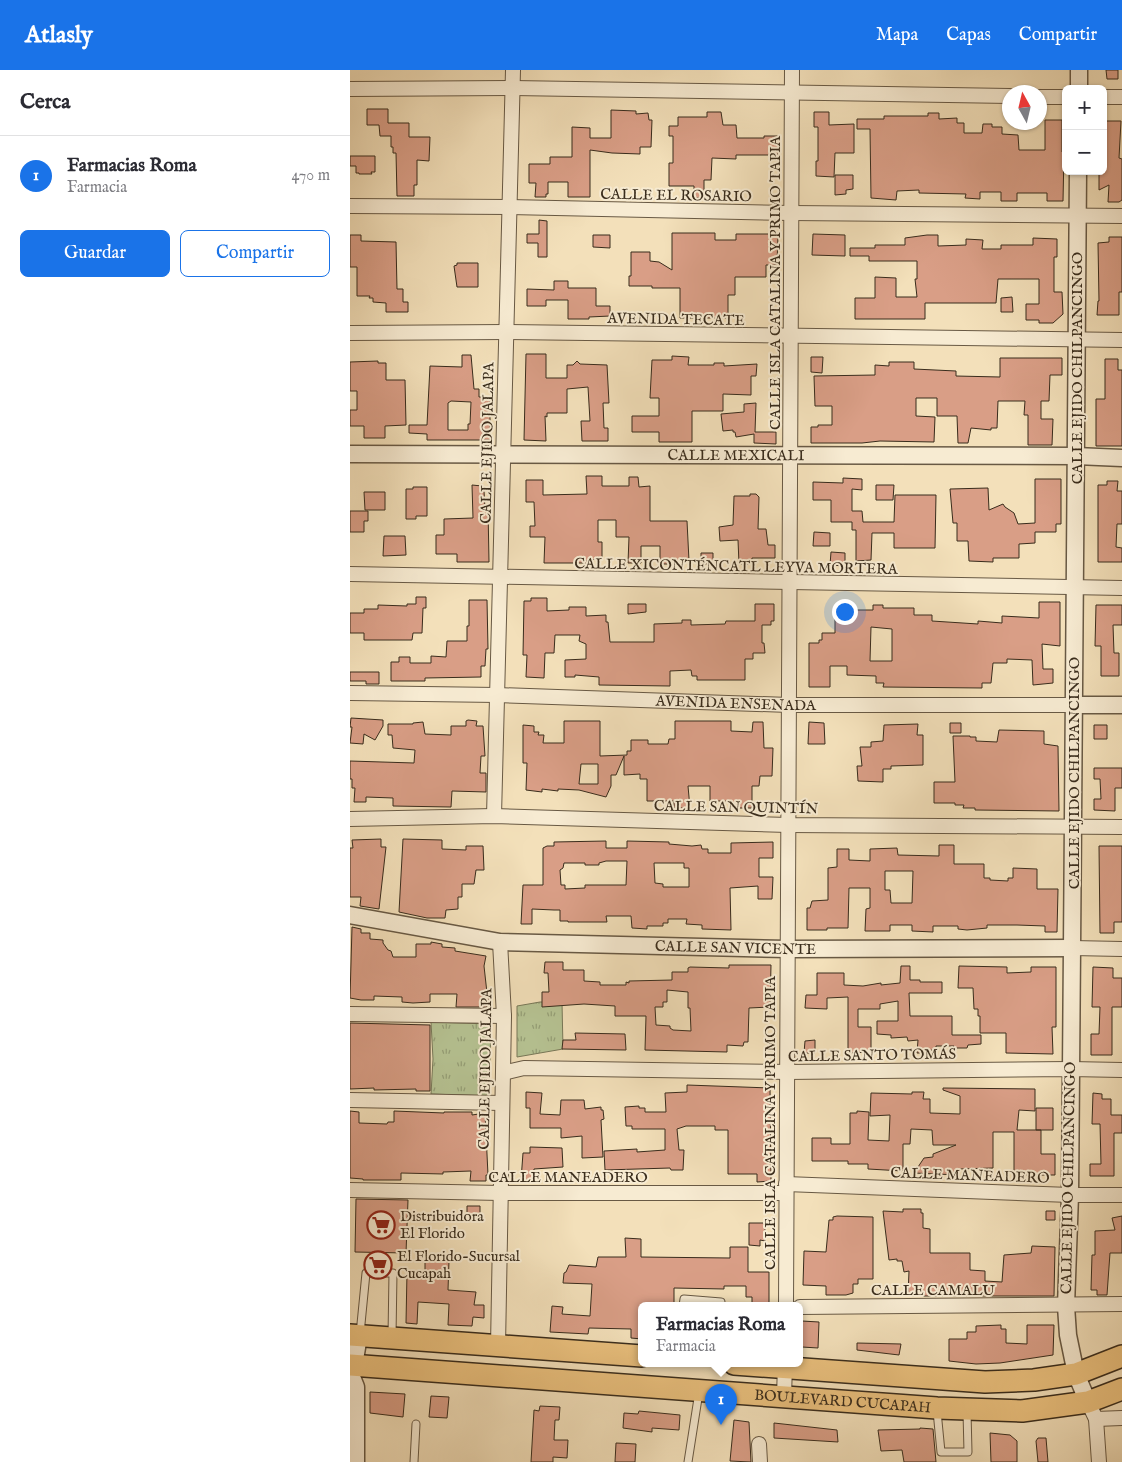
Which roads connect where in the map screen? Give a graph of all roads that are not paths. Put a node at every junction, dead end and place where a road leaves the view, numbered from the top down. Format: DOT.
graph roads {
  1 [pos="513,70"];
  2 [pos="792,70"];
  3 [pos="1079,70"];
  4 [pos="1079,85"];
  5 [pos="513,88"];
  6 [pos="350,89"];
  7 [pos="792,93"];
  8 [pos="1002,96"];
  9 [pos="1047,97"];
  10 [pos="1062,97"];
  11 [pos="1107,97"];
  12 [pos="1122,97"];
  13 [pos="1078,175"];
  14 [pos="350,206"];
  15 [pos="510,207"];
  16 [pos="791,213"];
  17 [pos="1078,215"];
  18 [pos="1122,216"];
  19 [pos="506,332"];
  20 [pos="350,333"];
  21 [pos="790,336"];
  22 [pos="1077,339"];
  23 [pos="1122,340"];
  24 [pos="350,454"];
  25 [pos="503,456"];
  26 [pos="1076,456"];
  27 [pos="790,457"];
  28 [pos="1122,458"];
  29 [pos="350,574"];
  30 [pos="500,578"];
  31 [pos="789,582"];
  32 [pos="1075,588"];
  33 [pos="1122,588"];
  34 [pos="350,693"];
  35 [pos="497,695"];
  36 [pos="1074,704"];
  37 [pos="789,705"];
  38 [pos="1122,705"];
  39 [pos="494,816"];
  40 [pos="350,819"];
  41 [pos="788,825"];
  42 [pos="1073,826"];
  43 [pos="1122,827"];
  44 [pos="350,915"];
  45 [pos="500,942"];
  46 [pos="1072,948"];
  47 [pos="1122,949"];
  48 [pos="787,950"];
  49 [pos="350,1014"];
  50 [pos="504,1016"];
  51 [pos="1070,1069"];
  52 [pos="1122,1070"];
  53 [pos="787,1072"];
  54 [pos="503,1073"];
  55 [pos="350,1100"];
  56 [pos="502,1103"];
  57 [pos="786,1189"];
  58 [pos="350,1190"];
  59 [pos="500,1193"];
  60 [pos="1070,1195"];
  61 [pos="1122,1195"];
  62 [pos="684,1302"];
  63 [pos="721,1302"];
  64 [pos="786,1302"];
  65 [pos="1122,1304"];
  66 [pos="1066,1306"];
  67 [pos="803,1307"];
  68 [pos="355,1336"];
  69 [pos="392,1338"];
  70 [pos="498,1346"];
  71 [pos="638,1356"];
  72 [pos="1122,1356"];
  73 [pos="785,1367"];
  74 [pos="798,1367"];
  75 [pos="351,1372"];
  76 [pos="1076,1374"];
  77 [pos="1122,1389"];
  78 [pos="699,1391"];
  79 [pos="784,1397"];
  80 [pos="937,1408"];
  81 [pos="967,1409"];
  82 [pos="1092,1411"];
  83 [pos="1122,1418"];
  84 [pos="416,1424"];
  85 [pos="759,1444"];
  86 [pos="356,1462"];
  87 [pos="414,1462"];
  88 [pos="688,1462"];
  89 [pos="760,1462"];
  90 [pos="1099,1462"];
  1 -- 5 [label="street, CALLE EJIDO JALAPA"];
  2 -- 7 [label="street, CALLE ISLA CATALINA Y PRIMO TAPIA"];
  3 -- 4 [label="street"];
  5 -- 6 [label="street"];
  5 -- 7 [label="street"];
  5 -- 15 [label="street, CALLE EJIDO JALAPA"];
  7 -- 8 [label="street"];
  7 -- 16 [label="street, CALLE ISLA CATALINA Y PRIMO TAPIA"];
  9 -- 10 [label="street"];
  11 -- 12 [label="street"];
  13 -- 17 [label="street, CALLE EJIDO CHILPANCINGO"];
  14 -- 15 [label="street, CALLE EL ROSARIO"];
  15 -- 16 [label="street, CALLE EL ROSARIO"];
  15 -- 19 [label="street, CALLE EJIDO JALAPA"];
  16 -- 17 [label="street, CALLE EL ROSARIO"];
  16 -- 21 [label="street, CALLE ISLA CATALINA Y PRIMO TAPIA"];
  17 -- 18 [label="street, CALLE EL ROSARIO"];
  17 -- 22 [label="street, CALLE EJIDO CHILPANCINGO"];
  19 -- 20 [label="street, AVENIDA TECATE"];
  19 -- 21 [label="street, AVENIDA TECATE"];
  19 -- 25 [label="street, CALLE EJIDO JALAPA"];
  21 -- 22 [label="street, AVENIDA TECATE"];
  21 -- 27 [label="street, CALLE ISLA CATALINA Y PRIMO TAPIA"];
  22 -- 23 [label="street, AVENIDA TECATE"];
  22 -- 26 [label="street, CALLE EJIDO CHILPANCINGO"];
  24 -- 25 [label="street, CALLE MEXICALI"];
  25 -- 27 [label="street, CALLE MEXICALI"];
  25 -- 30 [label="street, CALLE EJIDO JALAPA"];
  26 -- 27 [label="street, CALLE MEXICALI"];
  26 -- 28 [label="street, CALLE MEXICALI"];
  26 -- 32 [label="street, CALLE EJIDO CHILPANCINGO"];
  27 -- 31 [label="street, CALLE ISLA CATALINA Y PRIMO TAPIA"];
  29 -- 30 [label="street, CALLE XICONTÉNCATL LEYVA MORTERA"];
  30 -- 31 [label="street, CALLE XICONTÉNCATL LEYVA MORTERA"];
  30 -- 35 [label="street, CALLE EJIDO JALAPA"];
  31 -- 32 [label="street, CALLE XICONTÉNCATL LEYVA MORTERA"];
  31 -- 37 [label="street, CALLE ISLA CATALINA Y PRIMO TAPIA"];
  32 -- 33 [label="street, CALLE XICONTÉNCATL LEYVA MORTERA"];
  32 -- 36 [label="street, CALLE EJIDO CHILPANCINGO"];
  34 -- 35 [label="street, AVENIDA ENSENADA"];
  35 -- 37 [label="street, AVENIDA ENSENADA"];
  35 -- 39 [label="street, CALLE EJIDO JALAPA"];
  36 -- 37 [label="street, AVENIDA ENSENADA"];
  36 -- 38 [label="street, AVENIDA ENSENADA"];
  36 -- 42 [label="street, CALLE EJIDO CHILPANCINGO"];
  37 -- 41 [label="street, CALLE ISLA CATALINA Y PRIMO TAPIA"];
  39 -- 40 [label="street, CALLE SAN QUINTÍN"];
  39 -- 41 [label="street, CALLE SAN QUINTÍN"];
  41 -- 42 [label="street, CALLE SAN QUINTÍN"];
  41 -- 48 [label="street, CALLE ISLA CATALINA Y PRIMO TAPIA"];
  42 -- 43 [label="street, CALLE SAN QUINTÍN"];
  42 -- 46 [label="street, CALLE EJIDO CHILPANCINGO"];
  44 -- 45 [label="street, CALLE SAN VICENTE"];
  45 -- 48 [label="street, CALLE SAN VICENTE"];
  45 -- 50 [label="street, CALLE EJIDO JALAPA"];
  46 -- 47 [label="street, CALLE SAN VICENTE"];
  46 -- 48 [label="street, CALLE SAN VICENTE"];
  46 -- 51 [label="street, CALLE EJIDO CHILPANCINGO"];
  48 -- 53 [label="street, CALLE ISLA CATALINA Y PRIMO TAPIA"];
  49 -- 50 [label="street"];
  50 -- 54 [label="street, CALLE EJIDO JALAPA"];
  51 -- 52 [label="street, CALLE SANTO TOMÁS"];
  51 -- 53 [label="street, CALLE SANTO TOMÁS"];
  51 -- 60 [label="street, CALLE EJIDO CHILPANCINGO"];
  53 -- 54 [label="street, CALLE SANTO TOMÁS"];
  53 -- 57 [label="street, CALLE ISLA CATALINA Y PRIMO TAPIA"];
  54 -- 56 [label="street, CALLE EJIDO JALAPA"];
  55 -- 56 [label="street"];
  56 -- 59 [label="street, CALLE EJIDO JALAPA"];
  57 -- 59 [label="street, CALLE MANEADERO"];
  57 -- 60 [label="street, CALLE MANEADERO"];
  57 -- 64 [label="street, CALLE ISLA CATALINA Y PRIMO TAPIA"];
  58 -- 59 [label="street, CALLE MANEADERO"];
  59 -- 70 [label="street, CALLE EJIDO JALAPA"];
  60 -- 61 [label="street, CALLE MANEADERO"];
  60 -- 66 [label="street, CALLE EJIDO CHILPANCINGO"];
  62 -- 63 [label="lane"];
  65 -- 66 [label="street, CALLE CAMALU"];
  66 -- 67 [label="street, CALLE CAMALU"];
  66 -- 76 [label="street, CALLE EJIDO CHILPANCINGO"];
  68 -- 69 [label="main road"];
  68 -- 69 [label="lane"];
  68 -- 75 [label="street"];
  69 -- 70 [label="main road"];
  70 -- 71 [label="main road"];
  72 -- 76 [label="main road, BOULEVARD CUCAPAH"];
  73 -- 79 [label="street"];
  74 -- 76 [label="main road, BOULEVARD CUCAPAH"];
  75 -- 78 [label="main road, BOULEVARD CUCAPAH"];
  75 -- 86 [label="street"];
  76 -- 82 [label="street, CALLE EJIDO CHILPANCINGO"];
  77 -- 82 [label="main road, BOULEVARD CUCAPAH"];
  78 -- 79 [label="main road, BOULEVARD CUCAPAH"];
  78 -- 88 [label="lane"];
  79 -- 80 [label="main road, BOULEVARD CUCAPAH"];
  80 -- 81 [label="main road, BOULEVARD CUCAPAH"];
  80 -- 81 [label="lane"];
  81 -- 82 [label="main road, BOULEVARD CUCAPAH"];
  82 -- 83 [label="street"];
  82 -- 90 [label="street"];
  84 -- 87 [label="lane"];
  85 -- 89 [label="street"];
}
